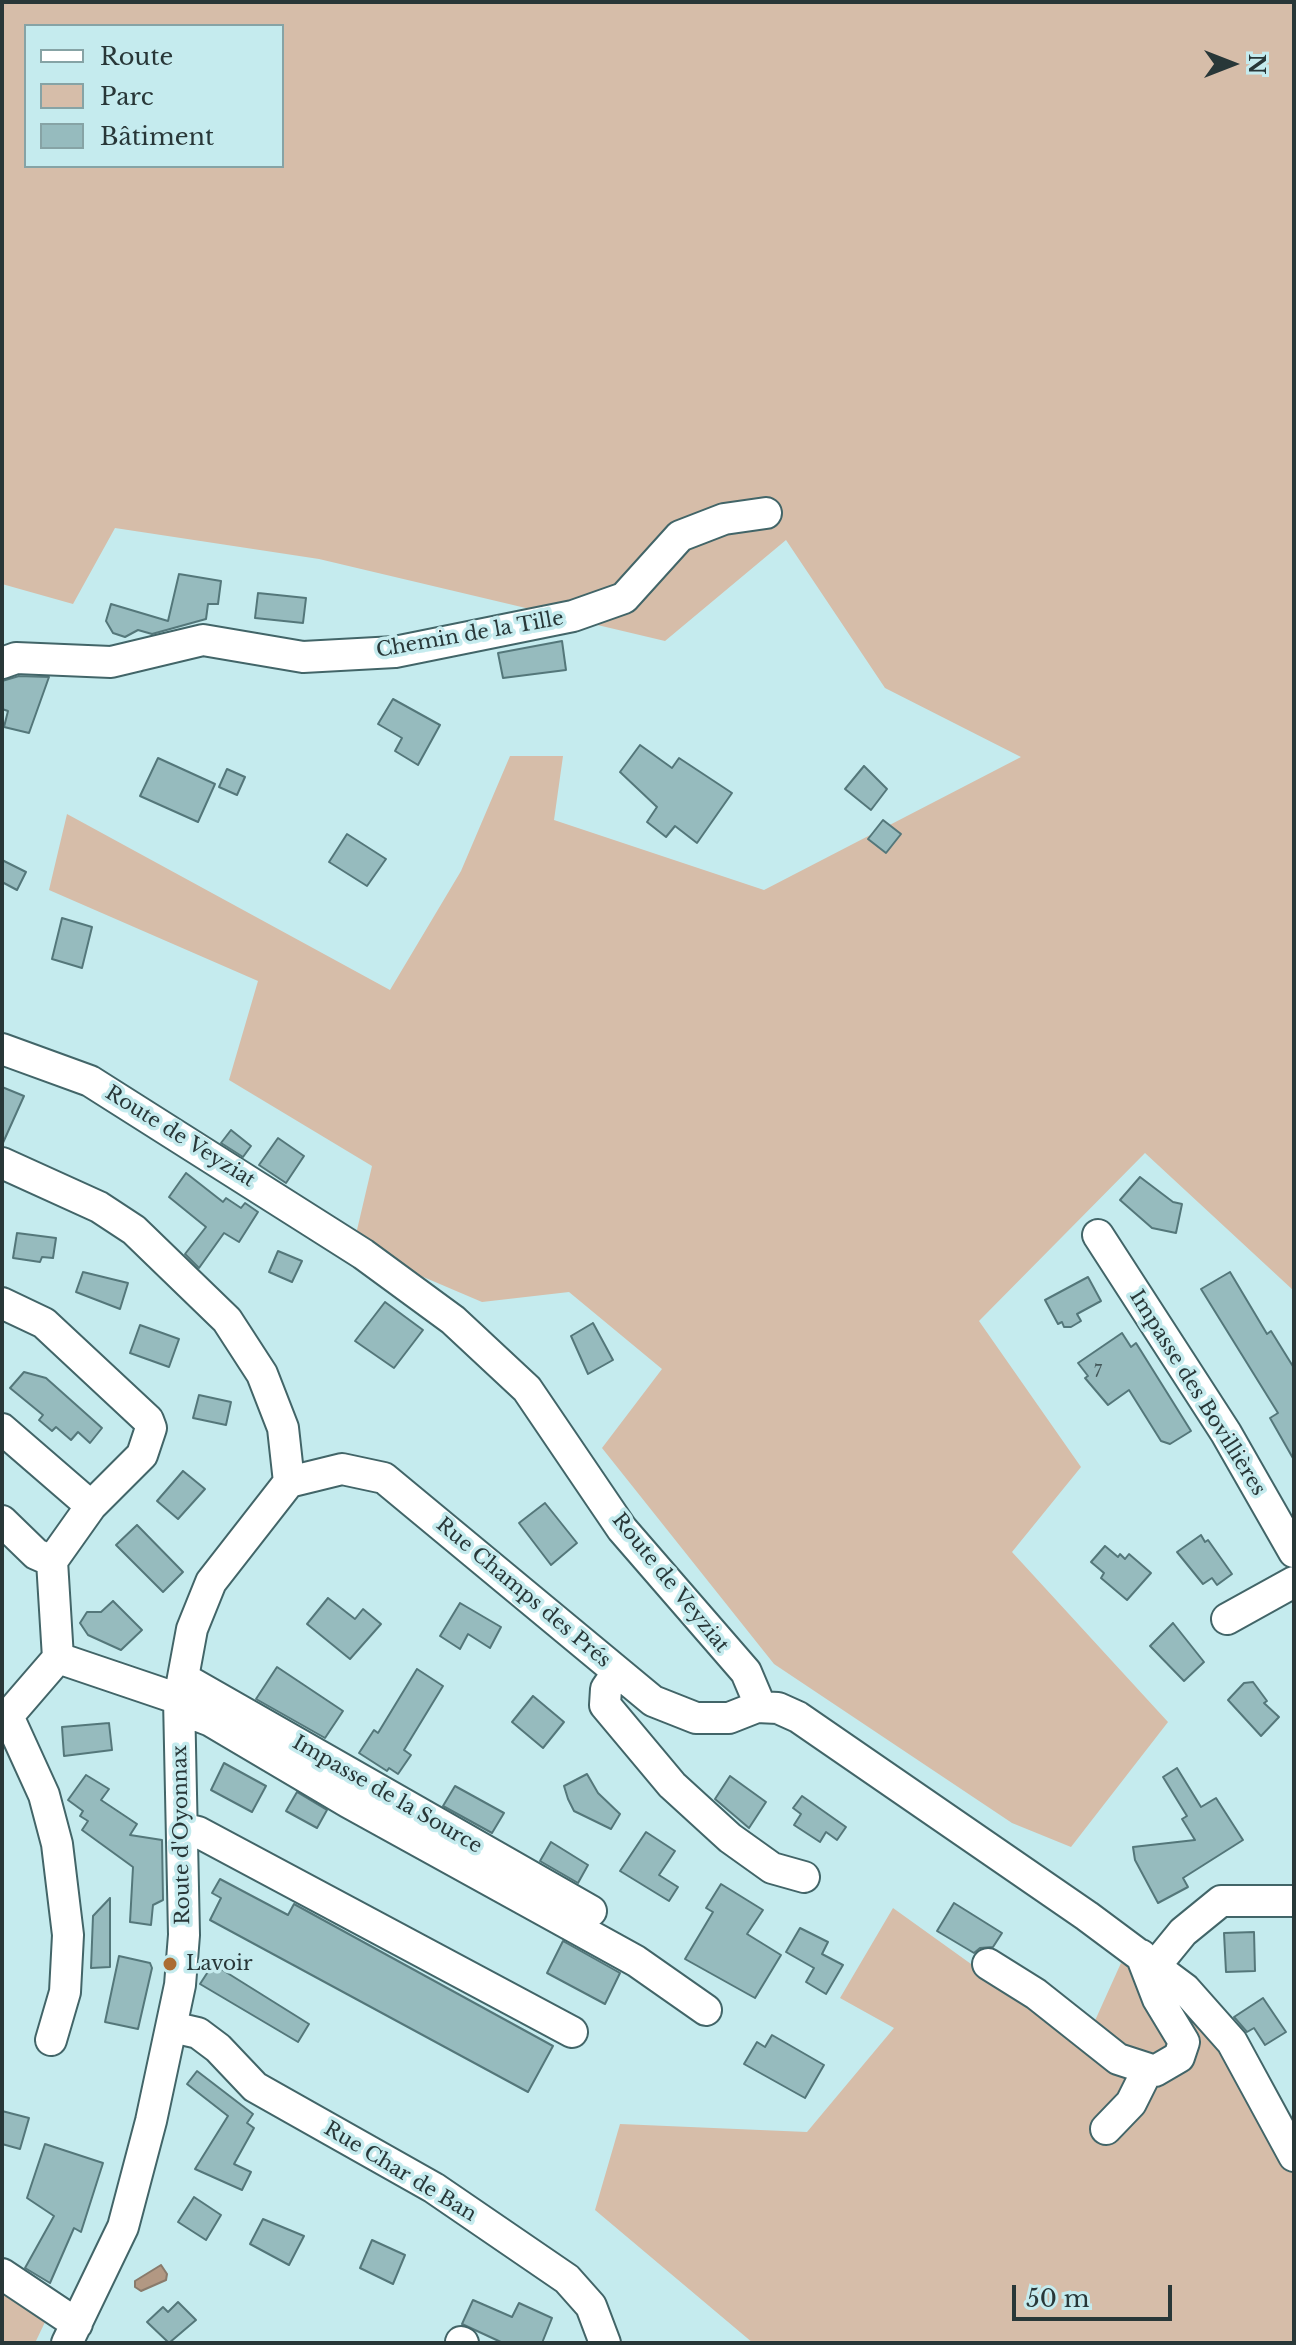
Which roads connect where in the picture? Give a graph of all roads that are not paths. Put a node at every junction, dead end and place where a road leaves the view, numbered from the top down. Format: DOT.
graph roads {
  1 [pos="766,513"];
  2 [pos="2,663"];
  3 [pos="2,1049"];
  4 [pos="2,1163"];
  5 [pos="1098,1235"];
  6 [pos="2,1303"];
  7 [pos="2,1429"];
  8 [pos="289,1482"];
  9 [pos="91,1506"];
  10 [pos="2,1521"];
  11 [pos="1294,1552"];
  12 [pos="52,1561"];
  13 [pos="1294,1582"];
  14 [pos="1227,1619"];
  15 [pos="58,1658"];
  16 [pos="617,1673"];
  17 [pos="181,1696"];
  18 [pos="757,1707"];
  19 [pos="5,1716"];
  20 [pos="182,1828"];
  21 [pos="804,1877"];
  22 [pos="1294,1901"];
  23 [pos="591,1911"];
  24 [pos="1148,1960"];
  25 [pos="988,1964"];
  26 [pos="706,2010"];
  27 [pos="172,2027"];
  28 [pos="572,2032"];
  29 [pos="51,2040"];
  30 [pos="1147,2071"];
  31 [pos="1106,2129"];
  32 [pos="1294,2156"];
  33 [pos="2,2274"];
  34 [pos="72,2334"];
  35 [pos="605,2343"];
  1 -- 2 [label="street, Chemin de la Tille"];
  3 -- 18 [label="street, Route de Veyziat"];
  4 -- 8 [label="street"];
  5 -- 11 [label="street, Impasse des Bovillières"];
  6 -- 9 [label="street"];
  7 -- 9 [label="street"];
  8 -- 16 [label="street, Rue Champs des Prés"];
  8 -- 17 [label="street, Route d'Oyonnax"];
  9 -- 12 [label="street"];
  10 -- 12 [label="street"];
  12 -- 15 [label="street"];
  13 -- 14 [label="street"];
  15 -- 17 [label="street"];
  15 -- 19 [label="street"];
  16 -- 18 [label="street, Rue Champs des Prés"];
  16 -- 21 [label="street"];
  17 -- 20 [label="street, Route d'Oyonnax"];
  17 -- 23 [label="street, Impasse de la Source"];
  17 -- 26 [label="street"];
  18 -- 24 [label="street"];
  19 -- 29 [label="street"];
  20 -- 27 [label="street, Route d'Oyonnax"];
  20 -- 28 [label="street"];
  22 -- 24 [label="street"];
  24 -- 30 [label="street"];
  24 -- 32 [label="street"];
  25 -- 30 [label="street"];
  27 -- 34 [label="street, Route d'Oyonnax"];
  27 -- 35 [label="street, Rue Char de Ban"];
  30 -- 31 [label="street"];
  33 -- 34 [label="street"];
}
